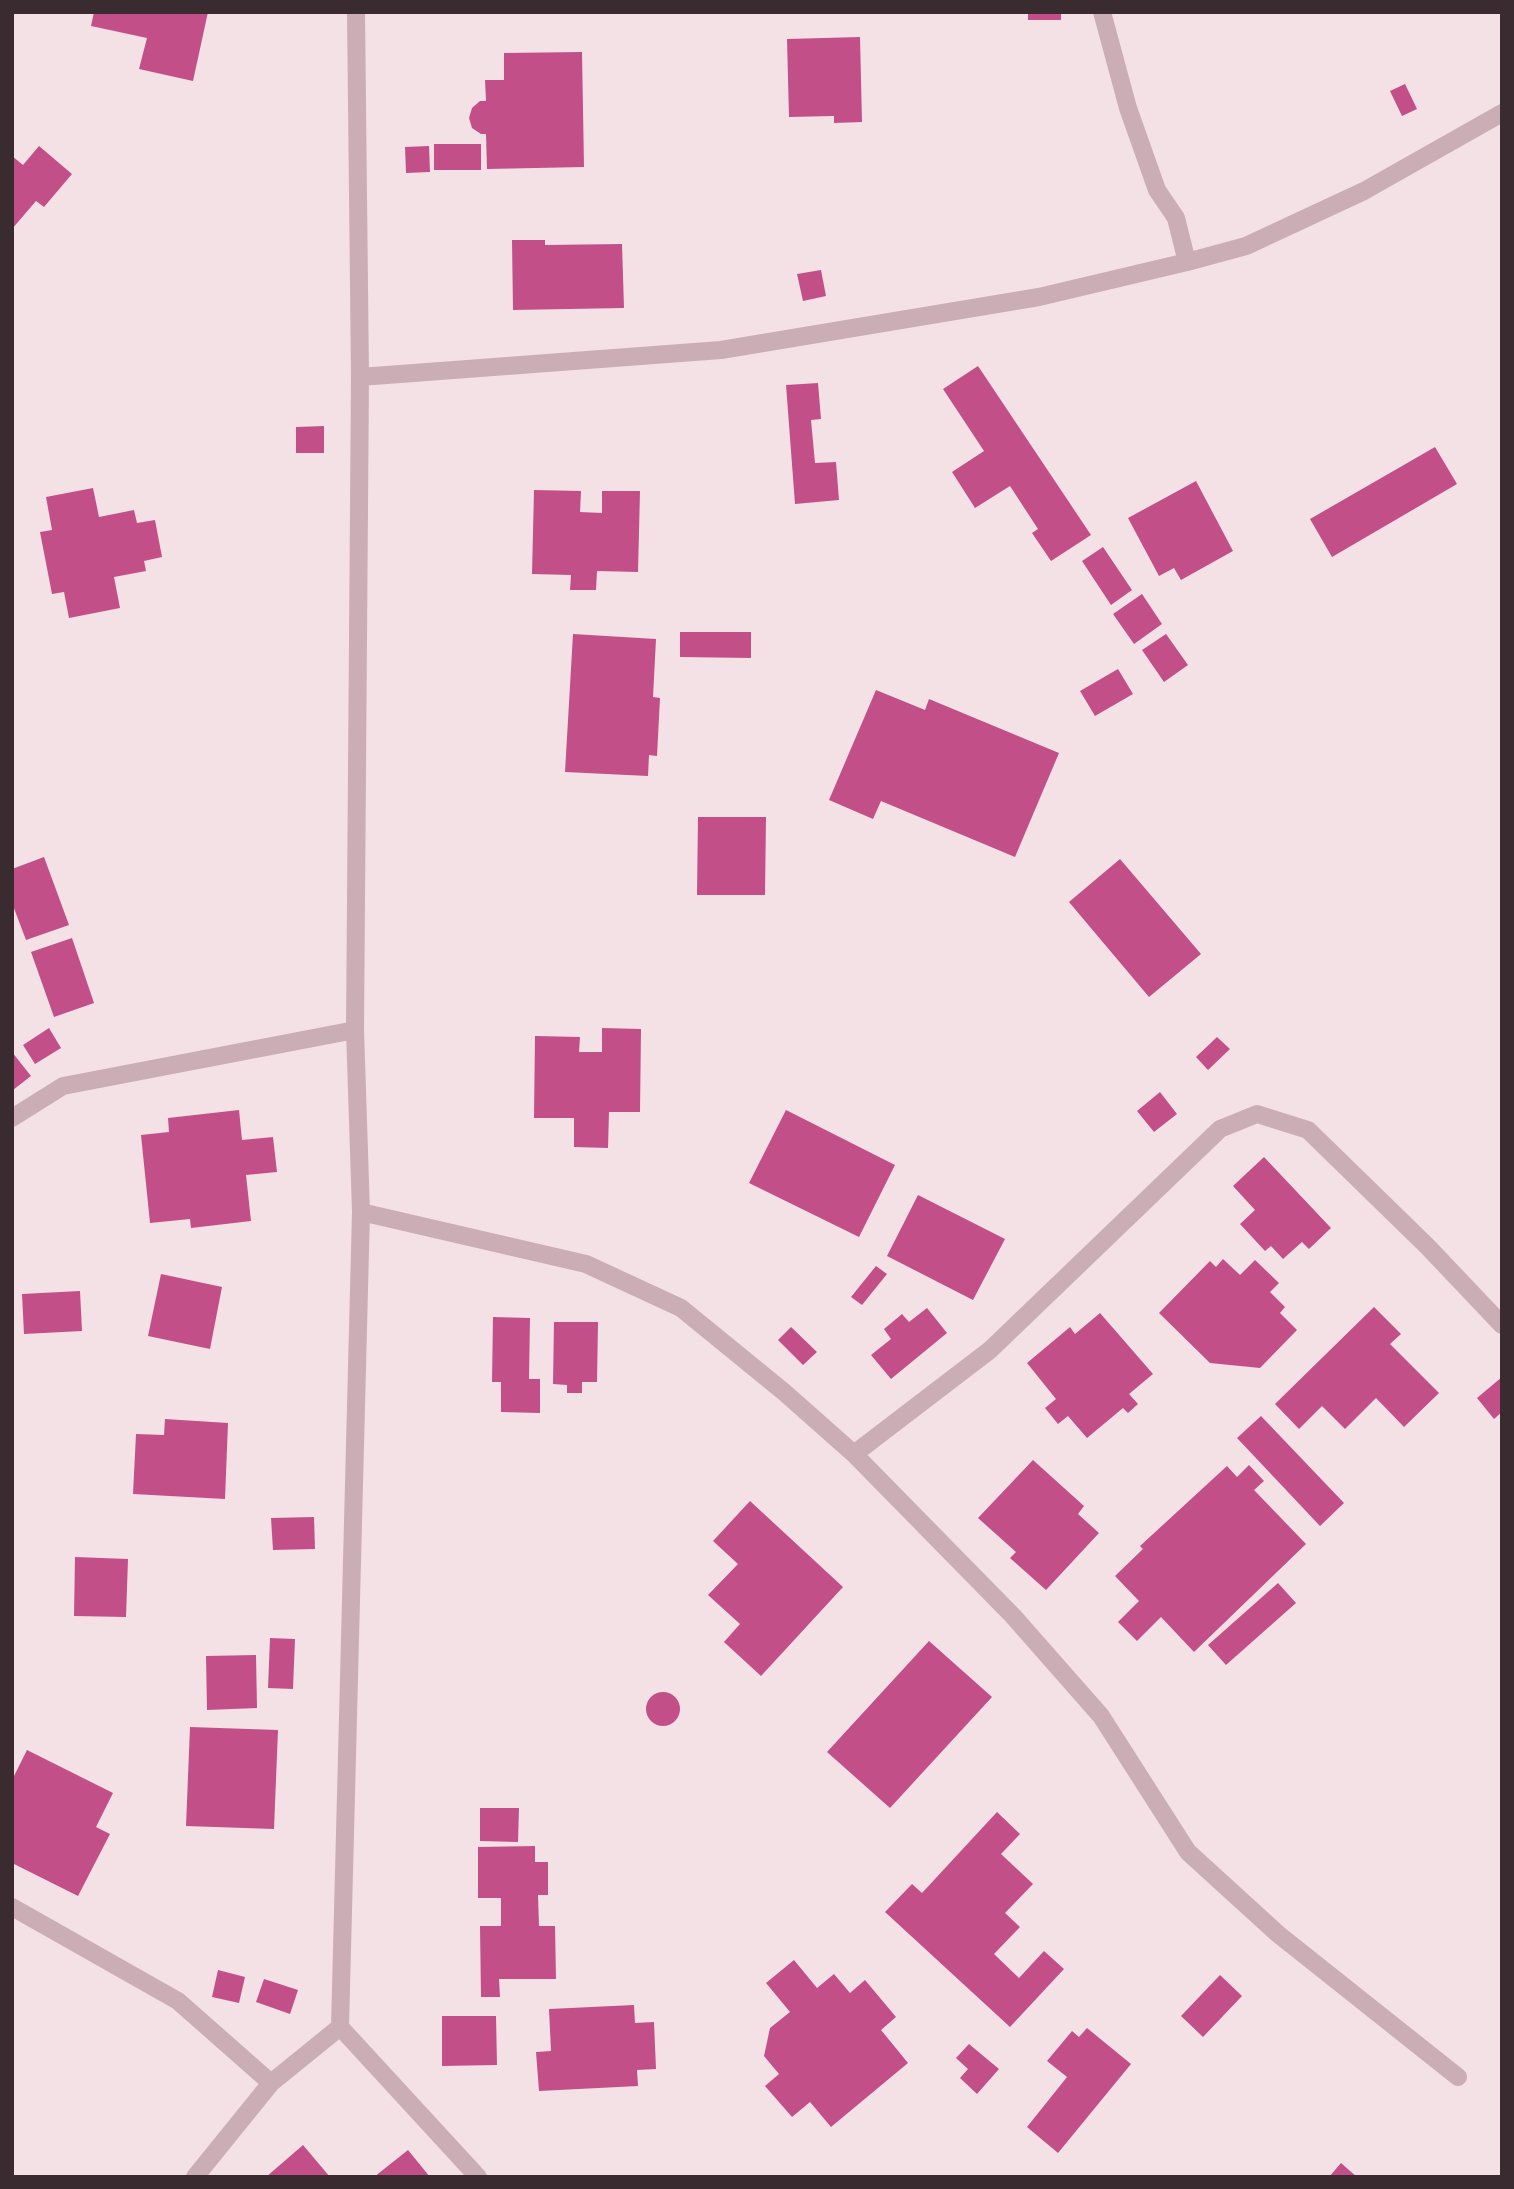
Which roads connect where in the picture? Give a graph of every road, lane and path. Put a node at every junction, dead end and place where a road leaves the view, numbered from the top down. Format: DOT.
graph roads {
  1 [pos="356,12"];
  2 [pos="1102,12"];
  3 [pos="1502,113"];
  4 [pos="1186,262"];
  5 [pos="360,377"];
  6 [pos="355,1030"];
  7 [pos="12,1118"];
  8 [pos="361,1212"];
  9 [pos="1502,1325"];
  10 [pos="854,1454"];
  11 [pos="12,1908"];
  12 [pos="340,2027"];
  13 [pos="1458,2077"];
  14 [pos="271,2083"];
  15 [pos="195,2177"];
  16 [pos="478,2177"];
  1 -- 5 [label="street"];
  2 -- 4 [label="street"];
  3 -- 4 [label="street"];
  4 -- 5 [label="street"];
  5 -- 6 [label="street"];
  6 -- 7 [label="street"];
  6 -- 8 [label="street"];
  8 -- 10 [label="street"];
  8 -- 12 [label="street"];
  9 -- 10 [label="street"];
  10 -- 13 [label="street"];
  11 -- 14 [label="street"];
  12 -- 14 [label="street"];
  12 -- 16 [label="street"];
  14 -- 15 [label="street"];
}
